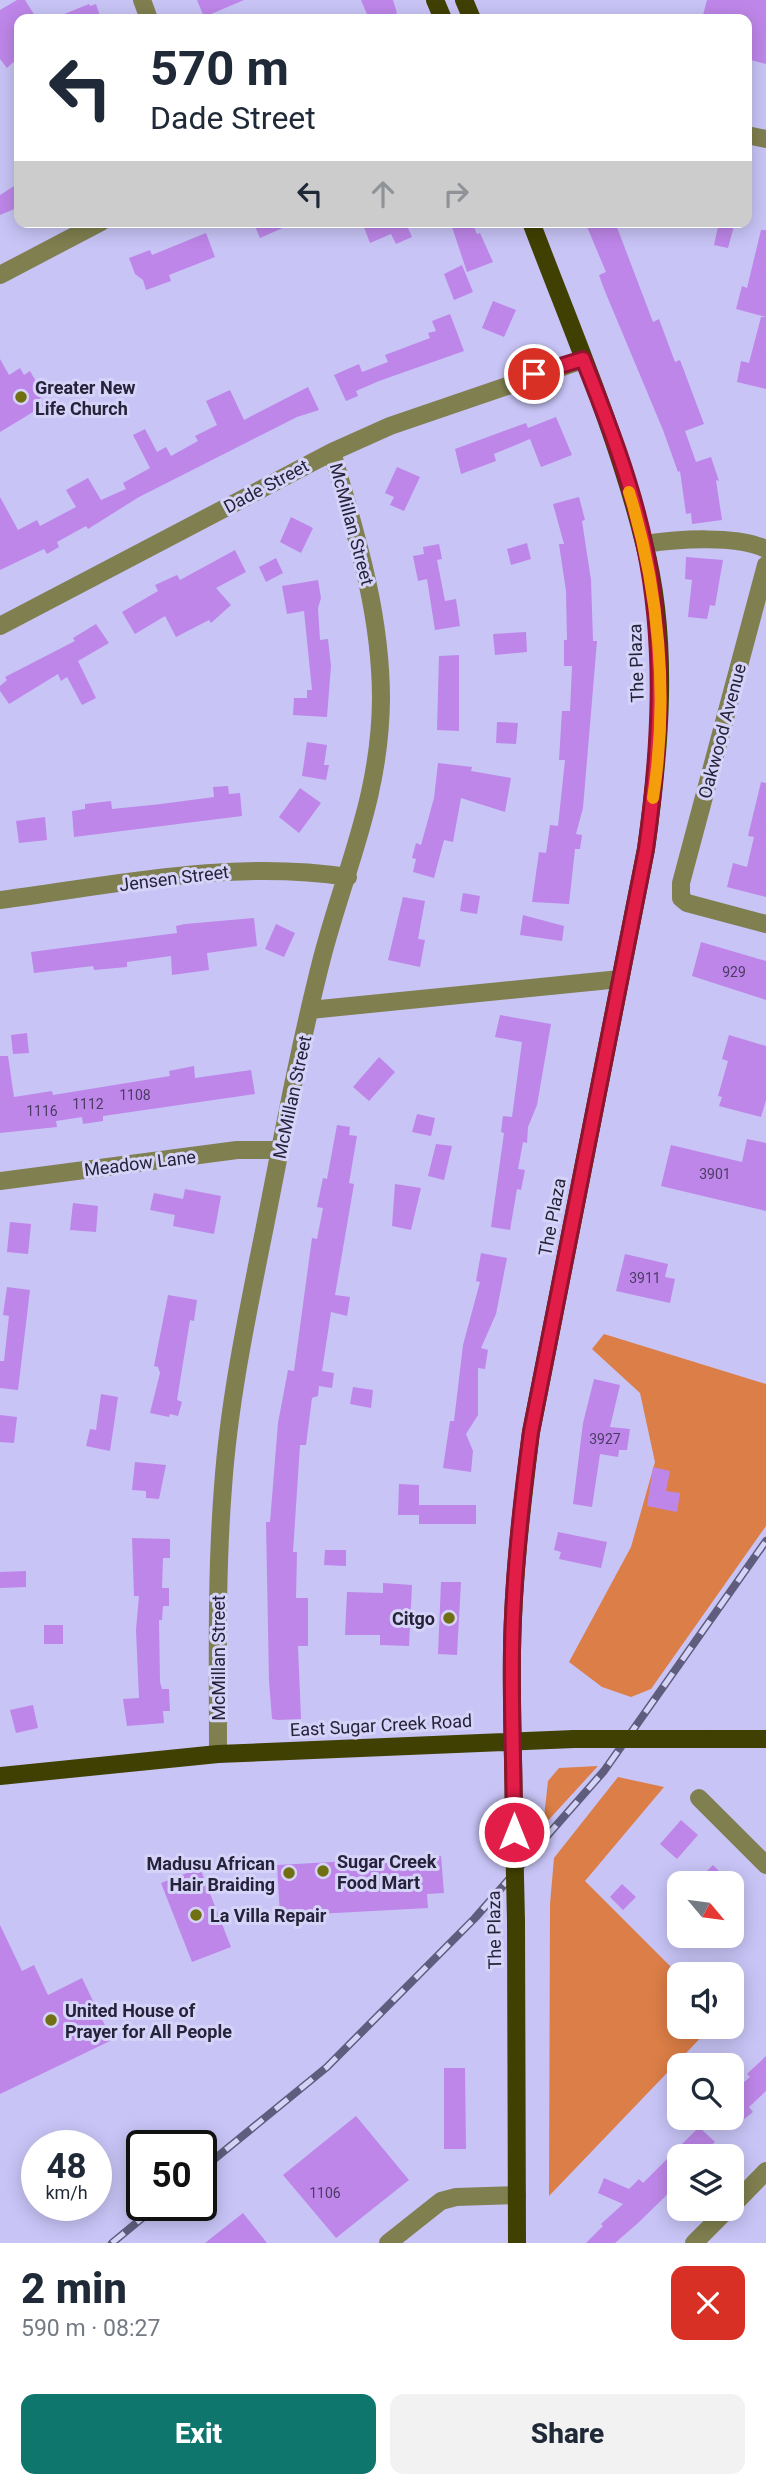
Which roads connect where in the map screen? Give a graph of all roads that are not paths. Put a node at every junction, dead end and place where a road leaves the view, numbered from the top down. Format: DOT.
graph roads {
  1 [pos="90,228"];
  2 [pos="533,228"];
  3 [pos="0,275"];
  4 [pos="583,359"];
  5 [pos="332,452"];
  6 [pos="645,544"];
  7 [pos="766,549"];
  8 [pos="766,565"];
  9 [pos="0,626"];
  10 [pos="348,877"];
  11 [pos="0,900"];
  12 [pos="766,924"];
  13 [pos="620,979"];
  14 [pos="310,1010"];
  15 [pos="280,1150"];
  16 [pos="0,1181"];
  17 [pos="766,1739"];
  18 [pos="514,1740"];
  19 [pos="218,1754"];
  20 [pos="0,1776"];
  21 [pos="699,1798"];
  22 [pos="766,1866"];
  23 [pos="766,2171"];
  24 [pos="744,2193"];
  25 [pos="517,2194"];
  26 [pos="716,2221"];
  27 [pos="388,2243"];
  28 [pos="517,2243"];
  29 [pos="694,2243"];
  1 -- 3 [label="street"];
  2 -- 4 [label="main road, The Plaza"];
  4 -- 5 [label="street, Dade Street"];
  4 -- 6 [label="main road, The Plaza"];
  5 -- 9 [label="street, Dade Street"];
  5 -- 10 [label="street, McMillan Street"];
  6 -- 7 [label="street"];
  6 -- 13 [label="main road, The Plaza"];
  8 -- 12 [label="street, Oakwood Avenue"];
  10 -- 11 [label="street, Jensen Street"];
  10 -- 14 [label="street, McMillan Street"];
  13 -- 14 [label="street"];
  13 -- 18 [label="main road, The Plaza"];
  14 -- 15 [label="street, McMillan Street"];
  15 -- 16 [label="street, Meadow Lane"];
  15 -- 19 [label="street, McMillan Street"];
  17 -- 18 [label="main road, East Sugar Creek Road, bridge"];
  18 -- 19 [label="main road, East Sugar Creek Road"];
  18 -- 25 [label="main road, The Plaza, bridge"];
  19 -- 20 [label="main road, East Sugar Creek Road"];
  21 -- 22 [label="street"];
  23 -- 24 [label="street"];
  25 -- 27 [label="street"];
  25 -- 28 [label="main road, The Plaza"];
  26 -- 29 [label="street"];
}
